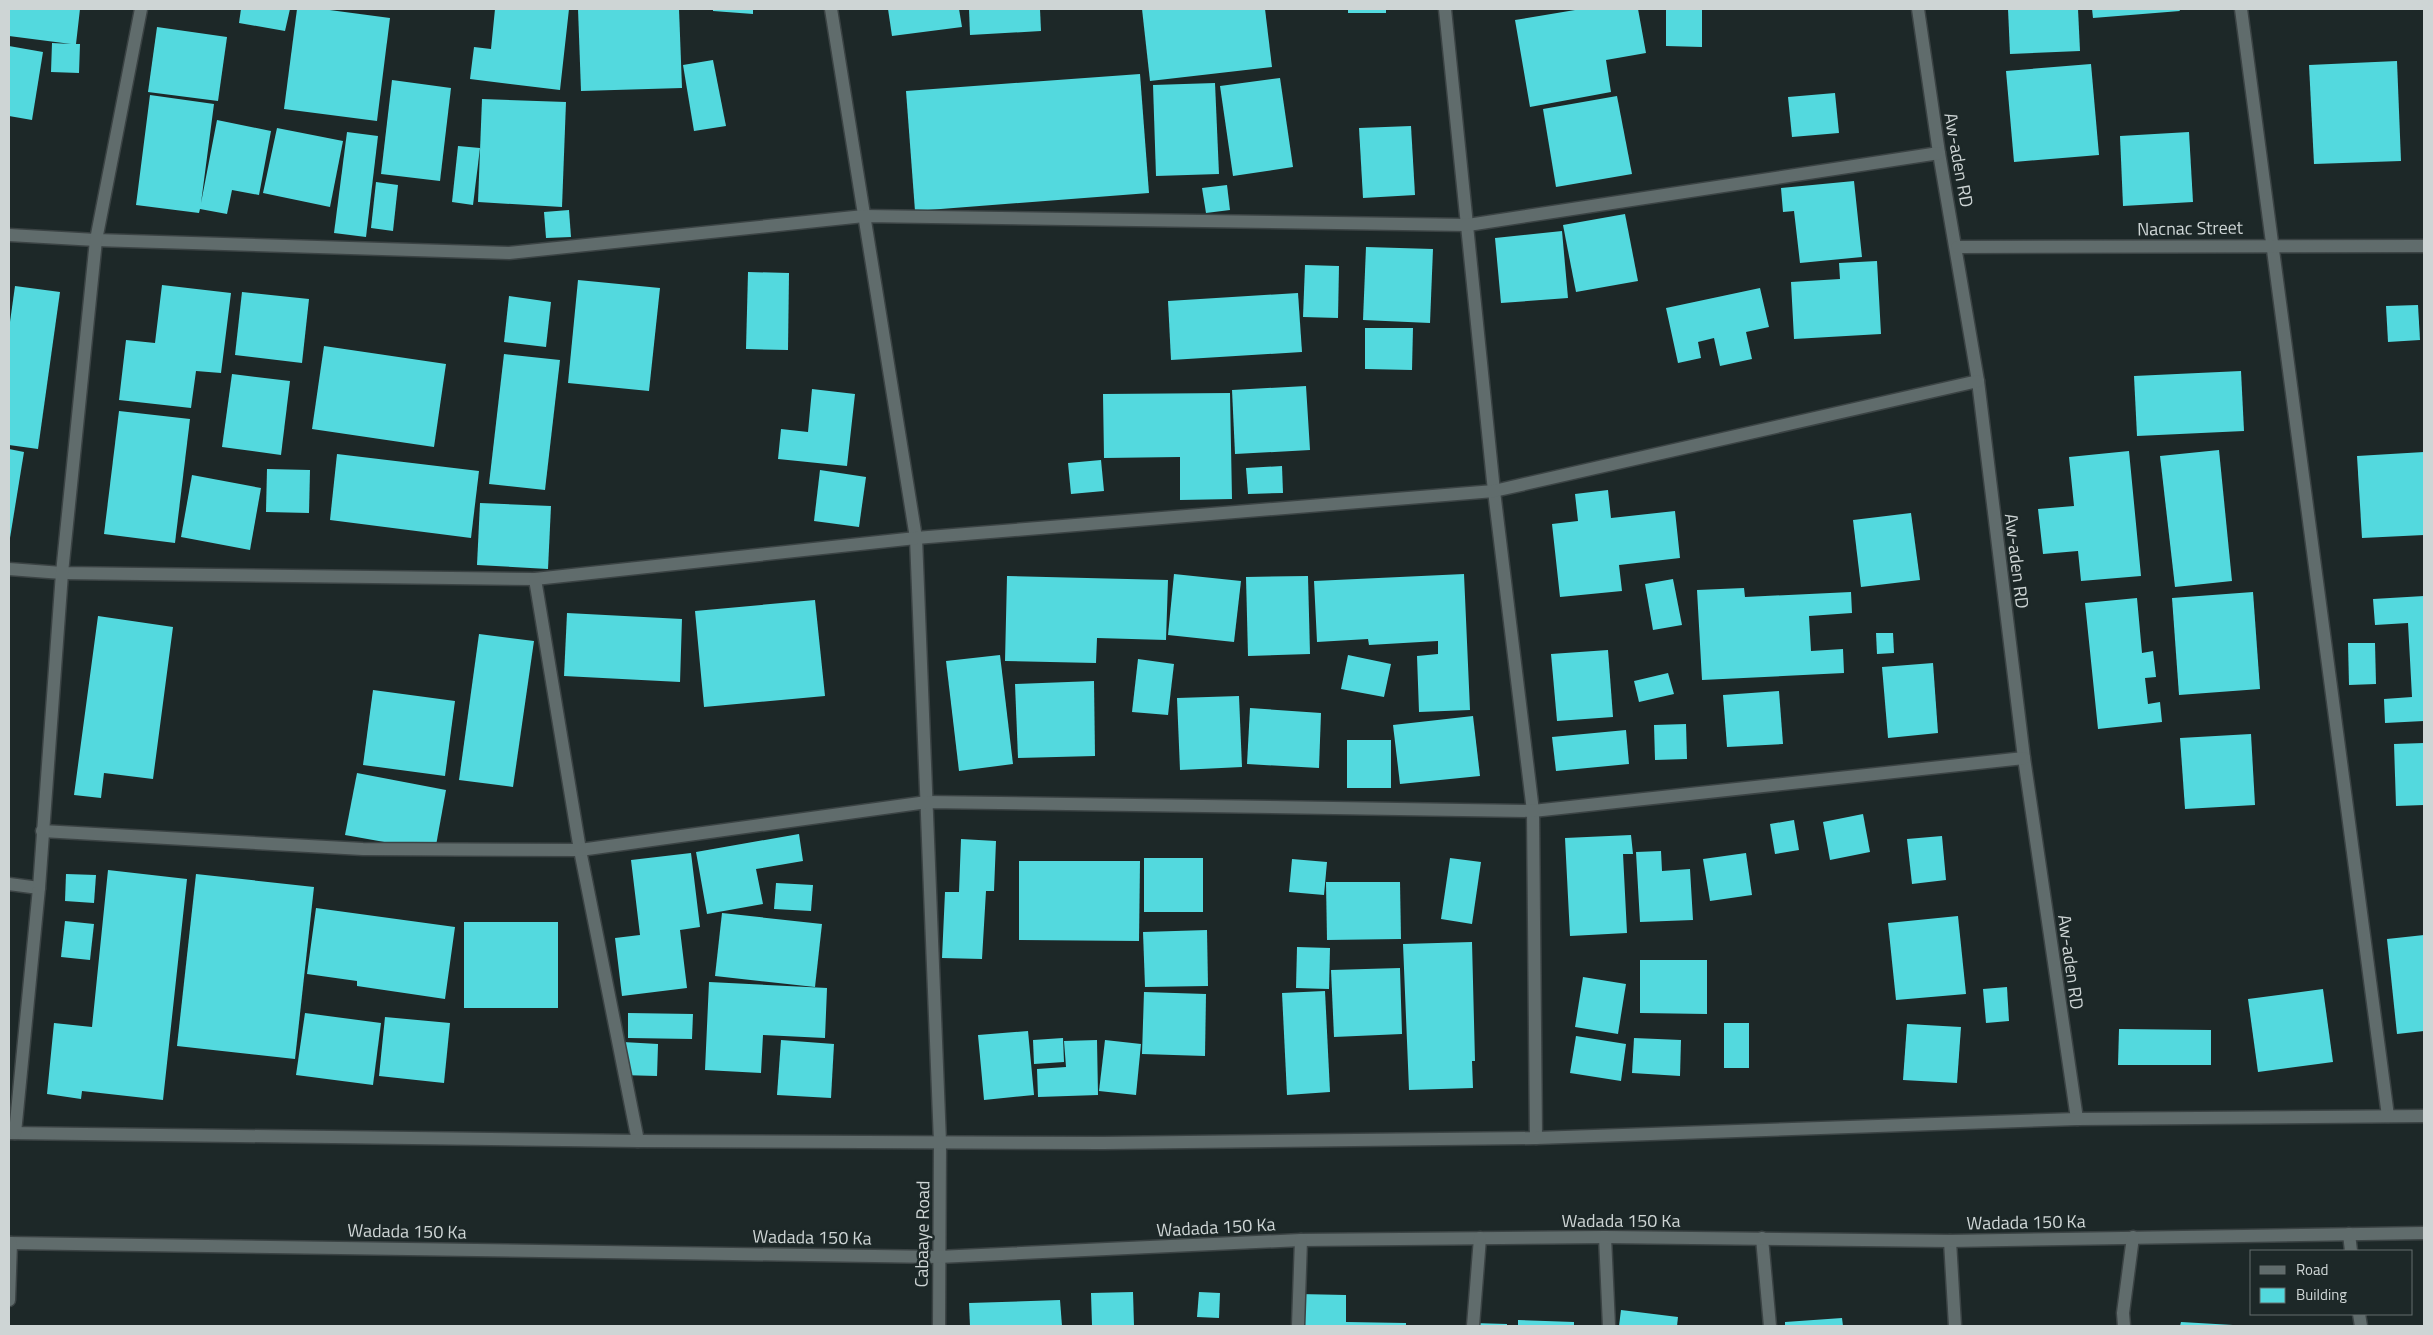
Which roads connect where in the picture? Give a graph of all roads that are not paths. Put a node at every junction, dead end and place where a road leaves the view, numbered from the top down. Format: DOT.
graph roads {
  1 [pos="141,9"];
  2 [pos="831,9"];
  3 [pos="1445,9"];
  4 [pos="1918,9"];
  5 [pos="2241,9"];
  6 [pos="1939,153"];
  7 [pos="864,216"];
  8 [pos="1468,225"];
  9 [pos="9,235"];
  10 [pos="96,240"];
  11 [pos="2273,244"];
  12 [pos="2424,246"];
  13 [pos="1956,247"];
  14 [pos="1978,381"];
  15 [pos="1494,491"];
  16 [pos="916,538"];
  17 [pos="9,570"];
  18 [pos="62,573"];
  19 [pos="535,579"];
  20 [pos="2024,758"];
  21 [pos="926,802"];
  22 [pos="1533,812"];
  23 [pos="42,831"];
  24 [pos="580,850"];
  25 [pos="9,884"];
  26 [pos="39,888"];
  27 [pos="2388,1116"];
  28 [pos="2424,1116"];
  29 [pos="2078,1119"];
  30 [pos="12,1133"];
  31 [pos="1536,1138"];
  32 [pos="638,1141"];
  33 [pos="940,1142"];
  34 [pos="2424,1233"];
  35 [pos="2349,1234"];
  36 [pos="1605,1237"];
  37 [pos="2133,1237"];
  38 [pos="1480,1238"];
  39 [pos="1762,1238"];
  40 [pos="1301,1240"];
  41 [pos="1950,1241"];
  42 [pos="10,1243"];
  43 [pos="2351,1250"];
  44 [pos="938,1256"];
  45 [pos="9,1300"];
  46 [pos="939,1326"];
  47 [pos="1298,1326"];
  48 [pos="1474,1326"];
  49 [pos="1609,1326"];
  50 [pos="1770,1326"];
  51 [pos="1955,1326"];
  52 [pos="2124,1326"];
  1 -- 10 [label="street"];
  2 -- 7 [label="street, Cabaaye Road"];
  3 -- 8 [label="street"];
  4 -- 6 [label="street, Aw-aden RD"];
  5 -- 11 [label="street"];
  6 -- 8 [label="street"];
  6 -- 13 [label="street, Aw-aden RD"];
  7 -- 8 [label="street"];
  7 -- 10 [label="street"];
  7 -- 16 [label="street, Cabaaye Road"];
  8 -- 15 [label="street"];
  9 -- 10 [label="street"];
  10 -- 18 [label="street"];
  11 -- 12 [label="street, Nacnac Street"];
  11 -- 13 [label="street, Nacnac Street"];
  11 -- 27 [label="street"];
  13 -- 14 [label="street, Aw-aden RD"];
  14 -- 15 [label="street"];
  14 -- 20 [label="street, Aw-aden RD"];
  15 -- 16 [label="street"];
  15 -- 22 [label="street"];
  16 -- 19 [label="street"];
  16 -- 21 [label="street, Cabaaye Road"];
  17 -- 18 [label="street"];
  18 -- 19 [label="street"];
  18 -- 23 [label="street"];
  19 -- 24 [label="street"];
  20 -- 22 [label="street"];
  20 -- 29 [label="street, Aw-aden RD"];
  21 -- 22 [label="street"];
  21 -- 24 [label="street"];
  21 -- 33 [label="street, Cabaaye Road"];
  22 -- 31 [label="street"];
  23 -- 24 [label="street"];
  23 -- 26 [label="street"];
  24 -- 32 [label="street"];
  25 -- 26 [label="street"];
  26 -- 30 [label="street"];
  27 -- 28 [label="street"];
  27 -- 29 [label="street"];
  29 -- 31 [label="street"];
  30 -- 32 [label="street"];
  31 -- 33 [label="street"];
  32 -- 33 [label="street"];
  33 -- 44 [label="street, Cabaaye Road"];
  34 -- 35 [label="street, Wadada 150 Ka"];
  35 -- 37 [label="street, Wadada 150 Ka"];
  35 -- 43 [label="street"];
  36 -- 38 [label="street, Wadada 150 Ka"];
  36 -- 39 [label="street, Wadada 150 Ka"];
  36 -- 49 [label="street"];
  37 -- 41 [label="street, Wadada 150 Ka"];
  37 -- 52 [label="street"];
  38 -- 40 [label="street, Wadada 150 Ka"];
  38 -- 48 [label="street"];
  39 -- 41 [label="street, Wadada 150 Ka"];
  39 -- 50 [label="street"];
  40 -- 44 [label="street, Wadada 150 Ka"];
  40 -- 47 [label="street"];
  41 -- 51 [label="street"];
  42 -- 44 [label="street, Wadada 150 Ka"];
  42 -- 45 [label="street"];
  44 -- 46 [label="street, Cabaaye Road"];
}
